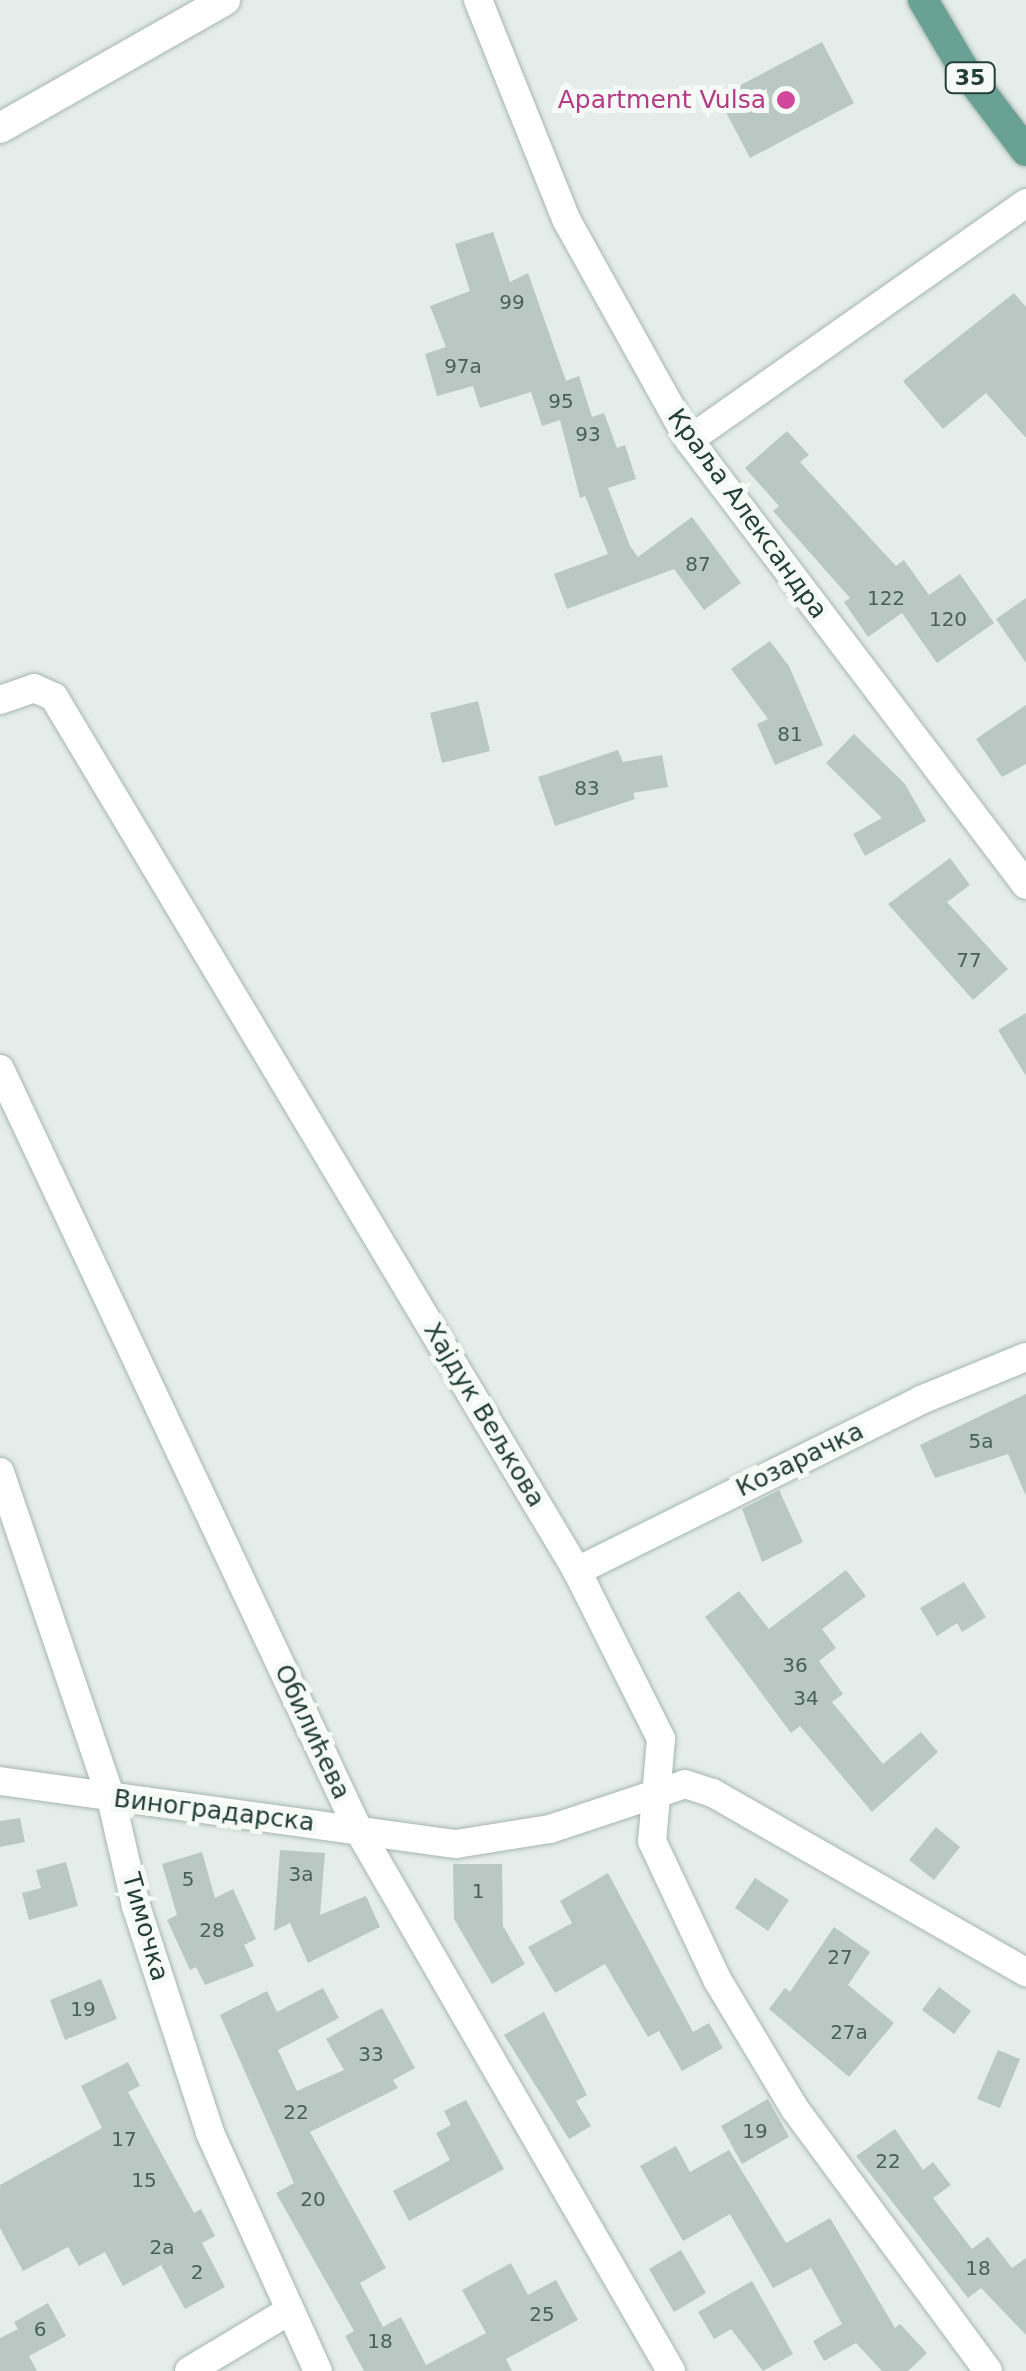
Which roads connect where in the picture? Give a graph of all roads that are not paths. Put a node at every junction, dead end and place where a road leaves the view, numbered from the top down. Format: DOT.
graph roads {
  1 [pos="225,0"];
  2 [pos="478,0"];
  3 [pos="923,0"];
  4 [pos="0,128"];
  5 [pos="1026,151"];
  6 [pos="1026,203"];
  7 [pos="689,440"];
  8 [pos="0,700"];
  9 [pos="1026,885"];
  10 [pos="0,1069"];
  11 [pos="1026,1357"];
  12 [pos="0,1472"];
  13 [pos="577,1572"];
  14 [pos="0,1781"];
  15 [pos="658,1788"];
  16 [pos="111,1798"];
  17 [pos="358,1829"];
  18 [pos="1026,1972"];
  19 [pos="286,2312"];
  20 [pos="189,2371"];
  21 [pos="318,2371"];
  22 [pos="671,2371"];
  23 [pos="988,2371"];
  1 -- 4 [label="main road"];
  2 -- 7 [label="street, Краља Александра"];
  3 -- 5 [label="main road, 35"];
  6 -- 7 [label="street"];
  7 -- 9 [label="street, Краља Александра"];
  8 -- 13 [label="street, Хајдук Вељкова"];
  10 -- 17 [label="street, Обилићева"];
  11 -- 13 [label="street, Козарачка"];
  12 -- 16 [label="street, Тимочка"];
  13 -- 15 [label="street, Хајдук Вељкова"];
  14 -- 16 [label="street, Виноградарска"];
  15 -- 17 [label="street, Виноградарска"];
  15 -- 18 [label="street"];
  15 -- 23 [label="street, Хајдук Вељкова"];
  16 -- 17 [label="street, Виноградарска"];
  16 -- 19 [label="street, Тимочка"];
  17 -- 22 [label="street, Обилићева"];
  19 -- 20 [label="street"];
  19 -- 21 [label="street, Тимочка"];
}
